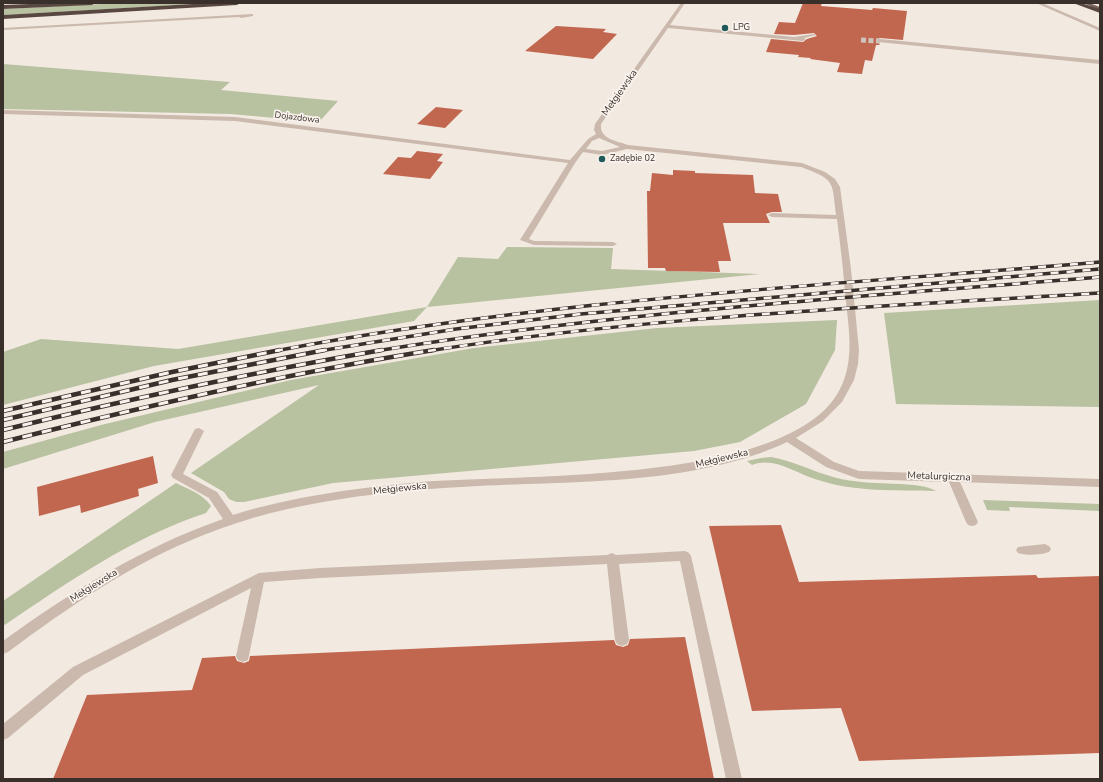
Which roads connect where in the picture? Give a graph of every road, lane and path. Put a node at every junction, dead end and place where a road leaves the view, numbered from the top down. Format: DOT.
graph roads {
  1 [pos="92,3"];
  2 [pos="237,3"];
  3 [pos="683,3"];
  4 [pos="1038,3"];
  5 [pos="1076,3"];
  6 [pos="1086,3"];
  7 [pos="3,7"];
  8 [pos="1100,10"];
  9 [pos="3,17"];
  10 [pos="240,17"];
  11 [pos="667,26"];
  12 [pos="3,28"];
  13 [pos="1100,30"];
  14 [pos="814,35"];
  15 [pos="792,38"];
  16 [pos="803,39"];
  17 [pos="880,42"];
  18 [pos="1100,62"];
  19 [pos="3,112"];
  20 [pos="600,135"];
  21 [pos="627,147"];
  22 [pos="582,150"];
  23 [pos="572,162"];
  24 [pos="772,215"];
  25 [pos="841,217"];
  26 [pos="613,244"];
  27 [pos="199,431"];
  28 [pos="788,437"];
  29 [pos="953,478"];
  30 [pos="1100,483"];
  31 [pos="231,521"];
  32 [pos="972,522"];
  33 [pos="1045,549"];
  34 [pos="1022,550"];
  35 [pos="612,558"];
  36 [pos="259,578"];
  37 [pos="622,640"];
  38 [pos="3,648"];
  39 [pos="243,656"];
  40 [pos="3,733"];
  41 [pos="734,779"];
  1 -- 7 [label="highway"];
  2 -- 9 [label="highway"];
  3 -- 11 [label="street, Mełgiewska"];
  4 -- 13 [label="street"];
  5 -- 8 [label="highway"];
  6 -- 8 [label="main road"];
  10 -- 12 [label="street"];
  11 -- 15 [label="street"];
  11 -- 20 [label="street, Mełgiewska"];
  14 -- 15 [label="street"];
  15 -- 16 [label="street"];
  17 -- 18 [label="street"];
  19 -- 23 [label="street, Dojazdowa"];
  20 -- 21 [label="street, Mełgiewska"];
  20 -- 22 [label="street"];
  21 -- 22 [label="street"];
  21 -- 25 [label="street, Mełgiewska"];
  22 -- 23 [label="street"];
  23 -- 26 [label="street"];
  24 -- 25 [label="street"];
  25 -- 28 [label="street, Mełgiewska"];
  27 -- 31 [label="street"];
  28 -- 29 [label="street, Metalurgiczna"];
  28 -- 31 [label="street, Mełgiewska"];
  29 -- 30 [label="street, Metalurgiczna"];
  29 -- 32 [label="street"];
  31 -- 38 [label="street, Mełgiewska"];
  33 -- 34 [label="street"];
  35 -- 36 [label="street"];
  35 -- 37 [label="street"];
  35 -- 41 [label="street"];
  36 -- 39 [label="street"];
  36 -- 40 [label="street"];
}
